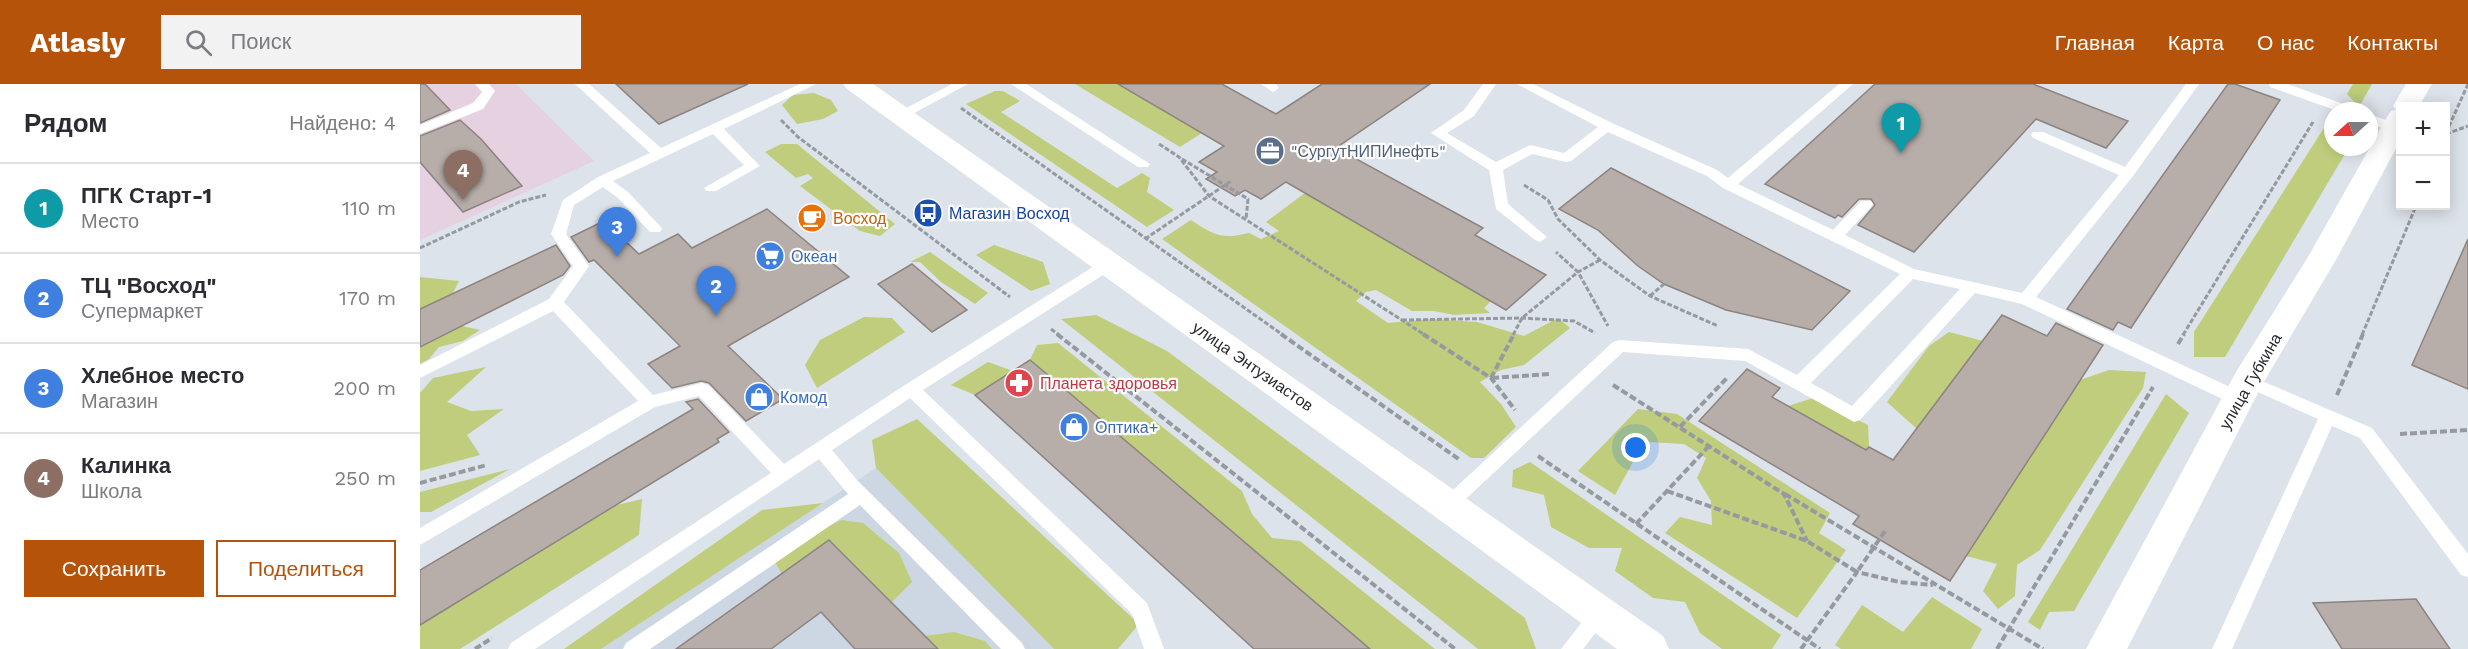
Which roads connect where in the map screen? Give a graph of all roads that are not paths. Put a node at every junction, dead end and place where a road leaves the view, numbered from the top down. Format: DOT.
graph roads {
  1 [pos="481,84"];
  2 [pos="581,84"];
  3 [pos="810,84"];
  4 [pos="856,84"];
  5 [pos="962,84"];
  6 [pos="1017,84"];
  7 [pos="1490,84"];
  8 [pos="1523,84"];
  9 [pos="1847,84"];
  10 [pos="2193,84"];
  11 [pos="2275,84"];
  12 [pos="2419,84"];
  13 [pos="2325,102"];
  14 [pos="900,115"];
  15 [pos="2393,117"];
  16 [pos="1607,126"];
  17 [pos="715,128"];
  18 [pos="420,130"];
  19 [pos="2038,135"];
  20 [pos="659,154"];
  21 [pos="1143,164"];
  22 [pos="1496,168"];
  23 [pos="2127,172"];
  24 [pos="603,180"];
  25 [pos="1728,185"];
  26 [pos="711,188"];
  27 [pos="1866,204"];
  28 [pos="656,229"];
  29 [pos="1540,237"];
  30 [pos="1834,237"];
  31 [pos="1109,264"];
  32 [pos="1910,273"];
  33 [pos="1970,288"];
  34 [pos="2026,299"];
  35 [pos="555,303"];
  36 [pos="420,372"];
  37 [pos="1799,384"];
  38 [pos="911,390"];
  39 [pos="2243,390"];
  40 [pos="650,402"];
  41 [pos="2328,418"];
  42 [pos="822,450"];
  43 [pos="784,475"];
  44 [pos="861,495"];
  45 [pos="1448,505"];
  46 [pos="420,537"];
  47 [pos="2468,569"];
  48 [pos="1600,614"];
  49 [pos="518,649"];
  50 [pos="633,649"];
  51 [pos="1015,649"];
  52 [pos="1154,649"];
  53 [pos="1571,649"];
  54 [pos="1648,649"];
  55 [pos="2106,649"];
  56 [pos="2222,649"];
  1 -- 18 [label="lane"];
  2 -- 20 [label="lane"];
  3 -- 17 [label="lane"];
  4 -- 14 [label="main road, улица Энтузиастов"];
  5 -- 14 [label="lane"];
  6 -- 21 [label="lane"];
  7 -- 22 [label="lane"];
  8 -- 16 [label="lane"];
  9 -- 25 [label="lane"];
  10 -- 23 [label="lane"];
  11 -- 13 [label="lane"];
  12 -- 15 [label="main road, улица Губкина"];
  14 -- 31 [label="main road, улица Энтузиастов"];
  15 -- 39 [label="main road, улица Губкина"];
  16 -- 22 [label="lane"];
  16 -- 25 [label="lane"];
  17 -- 20 [label="lane"];
  17 -- 26 [label="lane"];
  19 -- 23 [label="lane"];
  20 -- 24 [label="lane"];
  22 -- 29 [label="lane"];
  23 -- 34 [label="lane"];
  24 -- 28 [label="lane"];
  24 -- 35 [label="lane"];
  25 -- 30 [label="lane"];
  27 -- 30 [label="lane"];
  30 -- 32 [label="lane"];
  31 -- 38 [label="lane"];
  31 -- 45 [label="main road, улица Энтузиастов"];
  32 -- 33 [label="lane"];
  32 -- 37 [label="lane"];
  33 -- 34 [label="lane"];
  33 -- 37 [label="lane"];
  34 -- 39 [label="lane"];
  35 -- 36 [label="lane"];
  35 -- 40 [label="lane"];
  37 -- 45 [label="lane"];
  38 -- 42 [label="lane"];
  38 -- 52 [label="lane"];
  39 -- 41 [label="lane"];
  39 -- 55 [label="main road, улица Губкина"];
  40 -- 43 [label="lane"];
  40 -- 46 [label="lane"];
  41 -- 47 [label="lane"];
  41 -- 56 [label="lane"];
  42 -- 43 [label="lane"];
  42 -- 44 [label="lane"];
  43 -- 49 [label="lane"];
  44 -- 50 [label="lane"];
  44 -- 51 [label="lane"];
  45 -- 48 [label="main road, улица Энтузиастов"];
  48 -- 53 [label="lane"];
  48 -- 54 [label="main road, улица Энтузиастов"];
}
